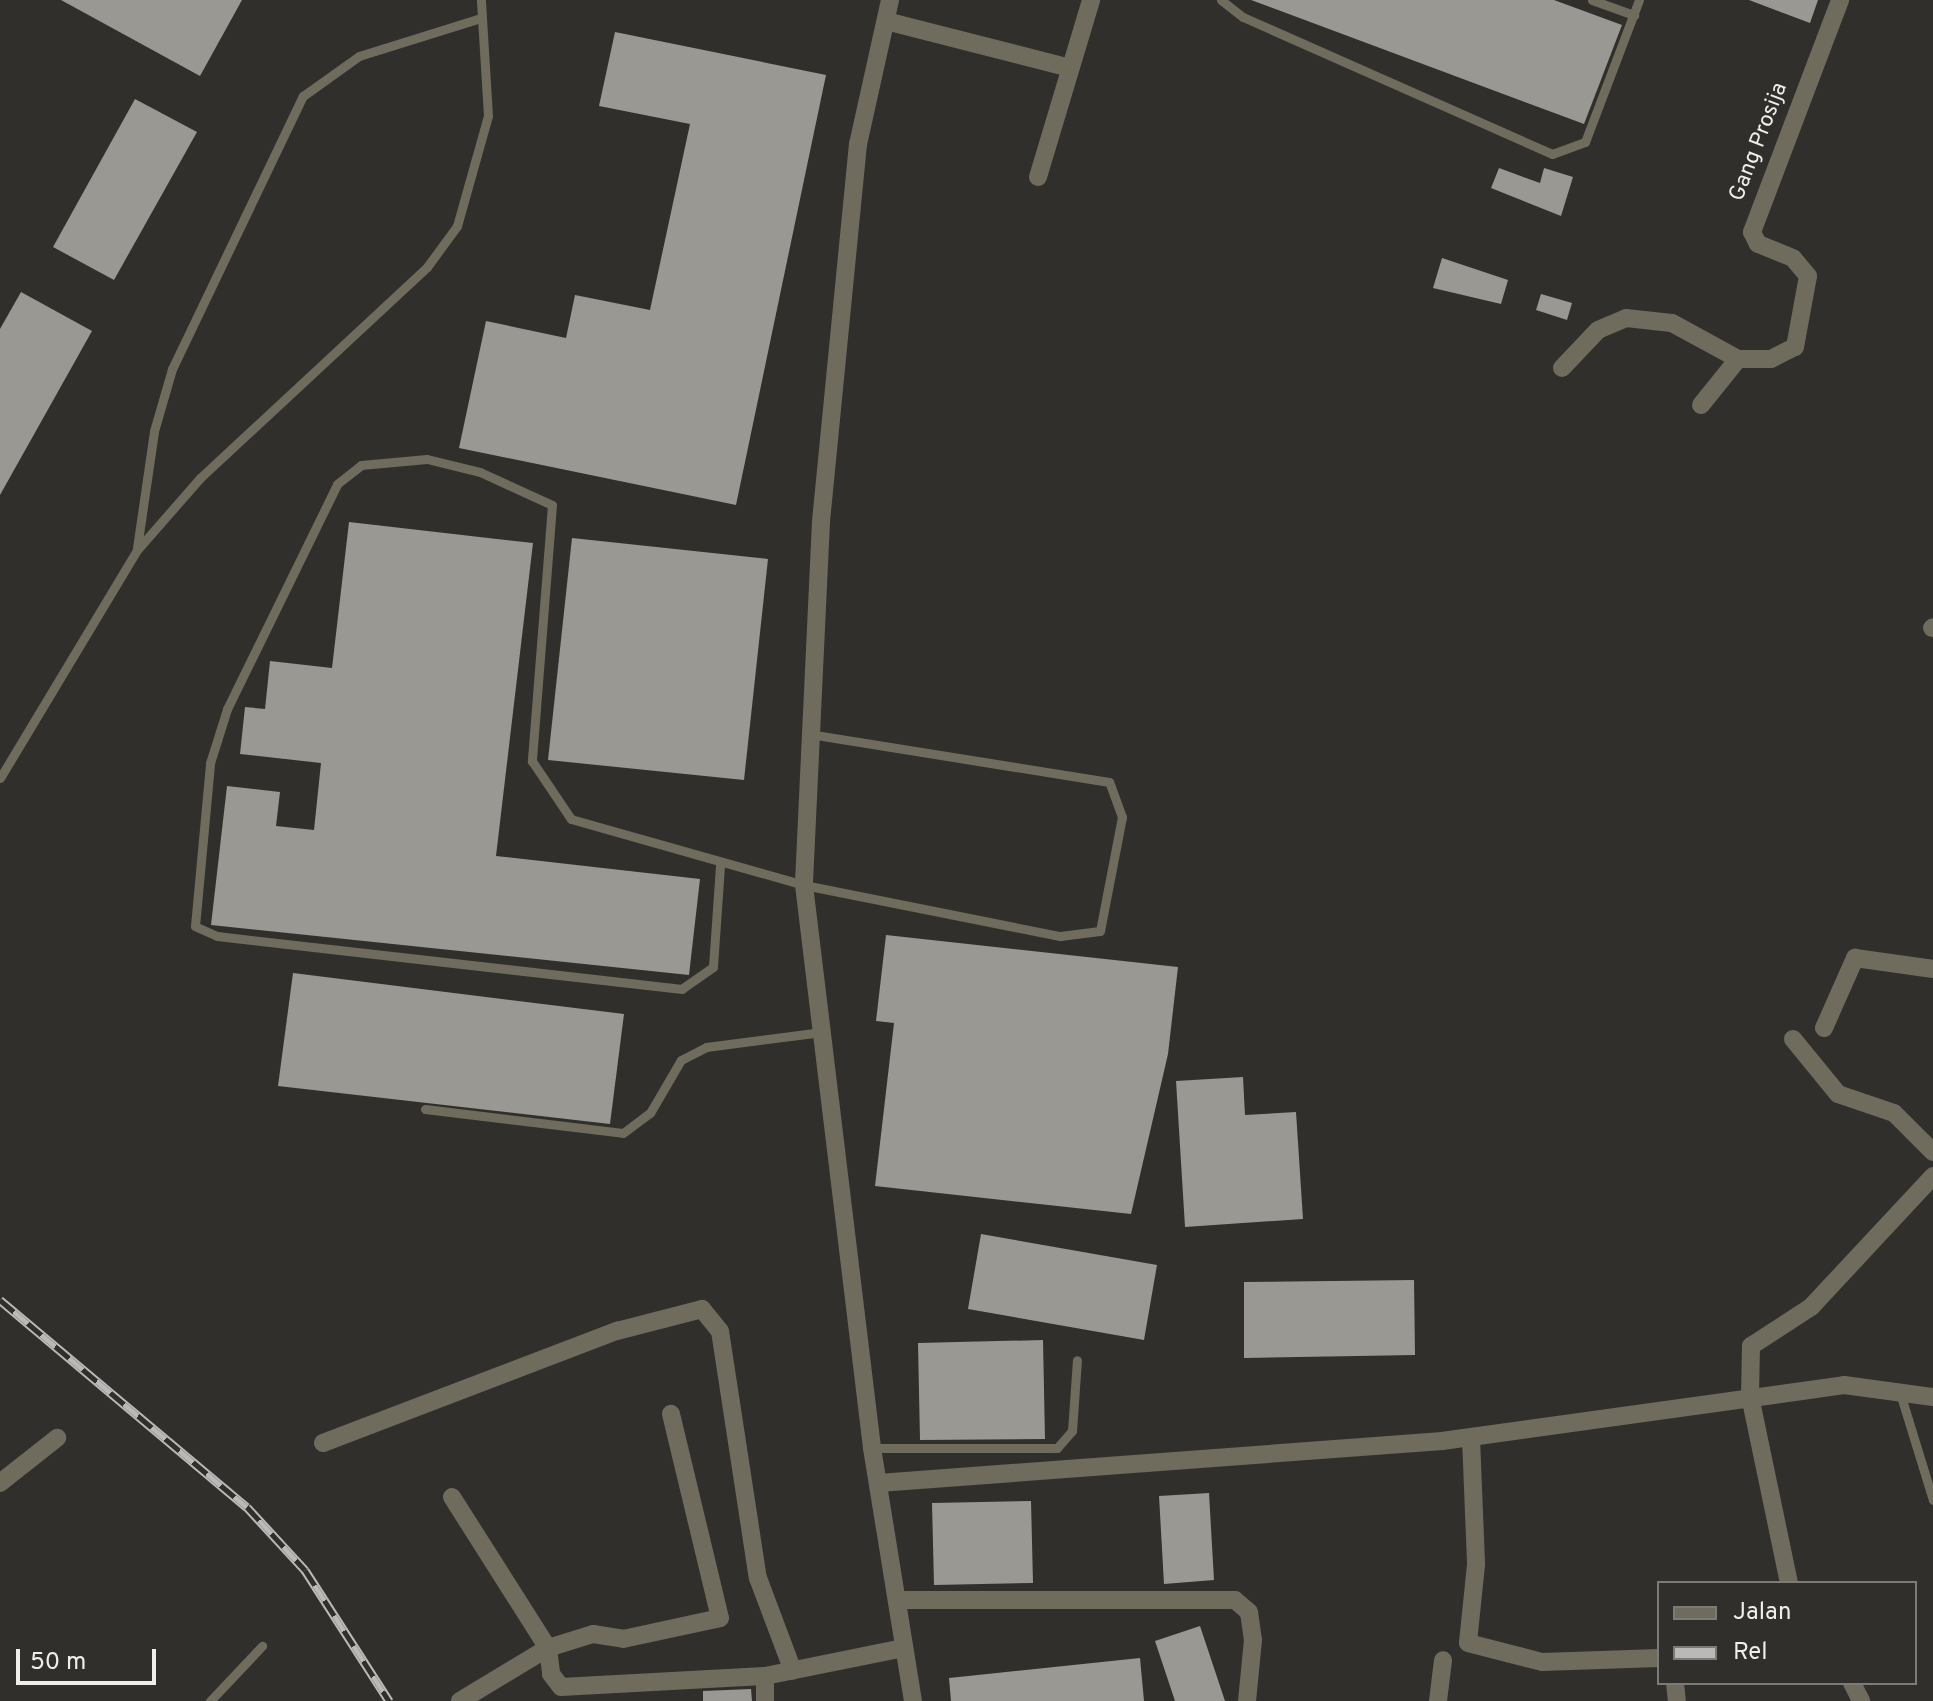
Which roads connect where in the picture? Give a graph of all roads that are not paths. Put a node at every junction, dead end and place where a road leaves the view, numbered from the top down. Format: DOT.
graph roads {
  1 [pos="481,0"];
  2 [pos="890,0"];
  3 [pos="1091,0"];
  4 [pos="1221,0"];
  5 [pos="1592,0"];
  6 [pos="1639,0"];
  7 [pos="1840,0"];
  8 [pos="1634,15"];
  9 [pos="478,19"];
  10 [pos="886,21"];
  11 [pos="1070,68"];
  12 [pos="1038,177"];
  13 [pos="1738,359"];
  14 [pos="1562,368"];
  15 [pos="1701,405"];
  16 [pos="137,550"];
  17 [pos="815,735"];
  18 [pos="0,778"];
  19 [pos="720,866"];
  20 [pos="804,885"];
  21 [pos="1933,969"];
  22 [pos="1824,1028"];
  23 [pos="822,1032"];
  24 [pos="1793,1039"];
  25 [pos="425,1109"];
  26 [pos="1933,1152"];
  27 [pos="1933,1176"];
  28 [pos="1077,1360"];
  29 [pos="1900,1393"];
  30 [pos="1750,1397"];
  31 [pos="1933,1397"];
  32 [pos="671,1414"];
  33 [pos="57,1438"];
  34 [pos="1471,1438"];
  35 [pos="323,1443"];
  36 [pos="872,1448"];
  37 [pos="0,1483"];
  38 [pos="879,1483"];
  39 [pos="452,1497"];
  40 [pos="1933,1500"];
  41 [pos="1789,1581"];
  42 [pos="899,1600"];
  43 [pos="262,1646"];
  44 [pos="548,1648"];
  45 [pos="904,1648"];
  46 [pos="1657,1658"];
  47 [pos="1443,1660"];
  48 [pos="793,1671"];
  49 [pos="765,1676"];
  50 [pos="210,1701"];
  51 [pos="460,1701"];
  52 [pos="765,1701"];
  53 [pos="913,1701"];
  54 [pos="1247,1701"];
  55 [pos="1438,1701"];
  1 -- 9 [label="lane"];
  2 -- 10 [label="street"];
  3 -- 11 [label="street"];
  4 -- 8 [label="lane"];
  5 -- 8 [label="lane"];
  6 -- 8 [label="lane"];
  7 -- 13 [label="street, Gang Prosija"];
  9 -- 16 [label="lane"];
  9 -- 16 [label="lane"];
  10 -- 11 [label="street"];
  10 -- 17 [label="street"];
  11 -- 12 [label="street"];
  13 -- 14 [label="street"];
  13 -- 15 [label="street"];
  16 -- 18 [label="lane"];
  17 -- 20 [label="street"];
  17 -- 20 [label="lane"];
  19 -- 19 [label="lane"];
  19 -- 20 [label="lane"];
  20 -- 23 [label="street"];
  21 -- 22 [label="street"];
  23 -- 25 [label="lane"];
  23 -- 36 [label="street"];
  24 -- 26 [label="street"];
  27 -- 30 [label="street"];
  28 -- 36 [label="lane"];
  29 -- 30 [label="street"];
  29 -- 31 [label="street"];
  29 -- 40 [label="lane"];
  30 -- 34 [label="street"];
  30 -- 41 [label="street"];
  32 -- 44 [label="street"];
  33 -- 37 [label="street"];
  34 -- 38 [label="street"];
  34 -- 46 [label="street"];
  35 -- 48 [label="street"];
  36 -- 38 [label="street"];
  38 -- 42 [label="street"];
  39 -- 44 [label="street"];
  42 -- 45 [label="street"];
  42 -- 54 [label="street"];
  43 -- 50 [label="lane"];
  44 -- 49 [label="street"];
  44 -- 51 [label="street"];
  45 -- 48 [label="street"];
  45 -- 53 [label="street"];
  47 -- 55 [label="street"];
  48 -- 49 [label="street"];
  49 -- 52 [label="street"];
}
